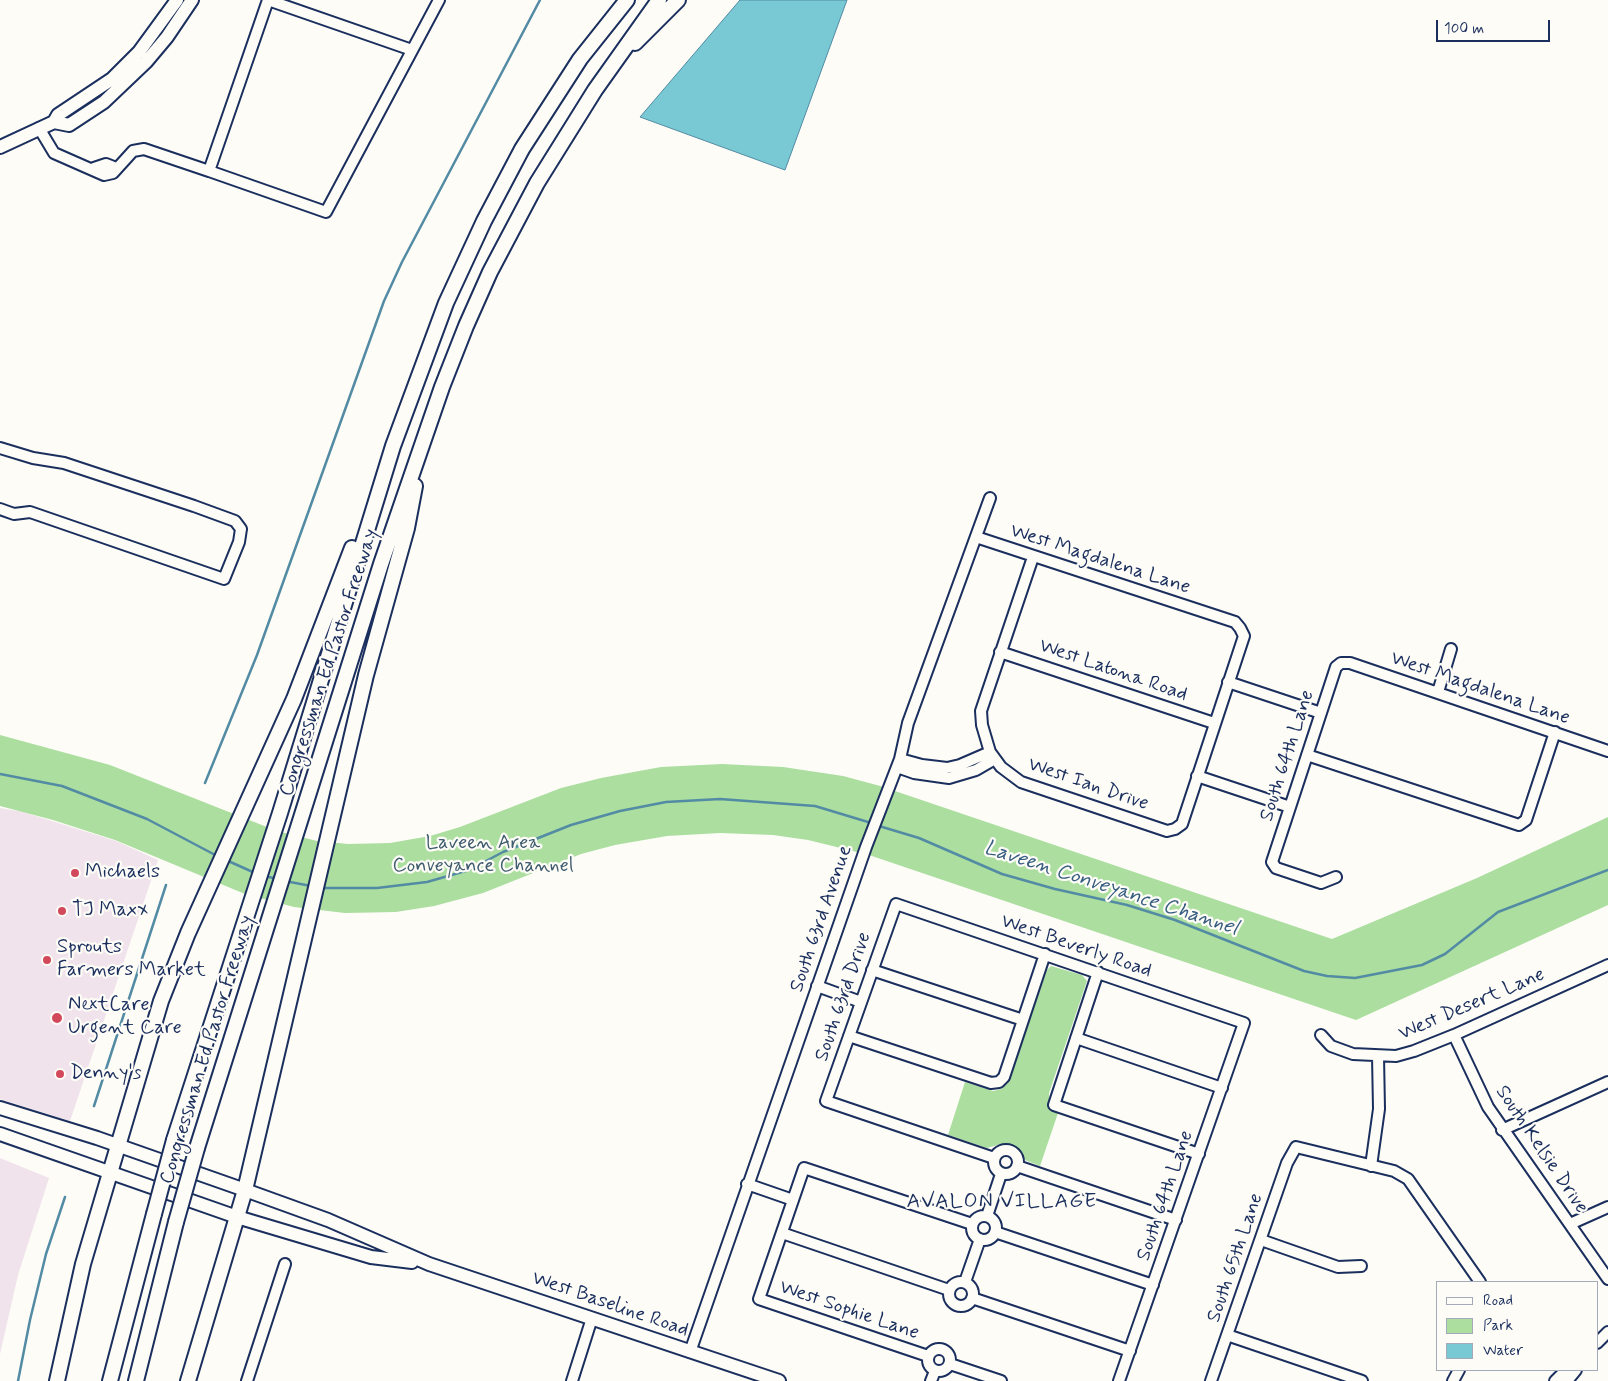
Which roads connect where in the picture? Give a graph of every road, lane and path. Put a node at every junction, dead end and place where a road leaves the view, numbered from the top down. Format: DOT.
graph roads {
  1 [pos="176,0"];
  2 [pos="192,0"];
  3 [pos="268,0"];
  4 [pos="439,0"];
  5 [pos="614,0"];
  6 [pos="627,0"];
  7 [pos="659,0"];
  8 [pos="678,0"];
  9 [pos="412,50"];
  10 [pos="580,59"];
  11 [pos="614,62"];
  12 [pos="54,122"];
  13 [pos="39,128"];
  14 [pos="0,147"];
  15 [pos="209,171"];
  16 [pos="393,446"];
  17 [pos="0,448"];
  18 [pos="420,452"];
  19 [pos="990,498"];
  20 [pos="0,509"];
  21 [pos="976,537"];
  22 [pos="1033,557"];
  23 [pos="1451,650"];
  24 [pos="1000,652"];
  25 [pos="1341,663"];
  26 [pos="1228,682"];
  27 [pos="1438,692"];
  28 [pos="1321,713"];
  29 [pos="1214,723"];
  30 [pos="1555,732"];
  31 [pos="1608,751"];
  32 [pos="1307,755"];
  33 [pos="993,756"];
  34 [pos="898,763"];
  35 [pos="1197,776"];
  36 [pos="1290,807"];
  37 [pos="1336,877"];
  38 [pos="896,904"];
  39 [pos="1045,954"];
  40 [pos="1608,965"];
  41 [pos="872,970"];
  42 [pos="1098,972"];
  43 [pos="817,986"];
  44 [pos="861,1002"];
  45 [pos="1022,1020"];
  46 [pos="1244,1023"];
  47 [pos="1454,1034"];
  48 [pos="1321,1035"];
  49 [pos="849,1036"];
  50 [pos="1076,1038"];
  51 [pos="1378,1056"];
  52 [pos="1608,1082"];
  53 [pos="1222,1088"];
  54 [pos="0,1108"];
  55 [pos="1502,1130"];
  56 [pos="0,1134"];
  57 [pos="117,1145"];
  58 [pos="1199,1154"];
  59 [pos="994,1158"];
  60 [pos="1017,1166"];
  61 [pos="1372,1166"];
  62 [pos="108,1173"];
  63 [pos="1002,1174"];
  64 [pos="748,1184"];
  65 [pos="245,1190"];
  66 [pos="793,1200"];
  67 [pos="1608,1207"];
  68 [pos="987,1216"];
  69 [pos="237,1217"];
  70 [pos="1176,1220"];
  71 [pos="972,1224"];
  72 [pos="1570,1224"];
  73 [pos="995,1232"];
  74 [pos="782,1233"];
  75 [pos="980,1239"];
  76 [pos="1261,1240"];
  77 [pos="285,1264"];
  78 [pos="430,1264"];
  79 [pos="1361,1266"];
  80 [pos="1608,1279"];
  81 [pos="1479,1281"];
  82 [pos="965,1282"];
  83 [pos="1153,1285"];
  84 [pos="949,1290"];
  85 [pos="972,1298"];
  86 [pos="592,1318"];
  87 [pos="1608,1332"];
  88 [pos="1227,1335"];
  89 [pos="1598,1341"];
  90 [pos="1608,1341"];
  91 [pos="1598,1349"];
  92 [pos="1130,1350"];
  93 [pos="690,1352"];
  94 [pos="928,1356"];
  95 [pos="950,1364"];
  96 [pos="935,1371"];
  97 [pos="1565,1371"];
  98 [pos="1575,1371"];
  99 [pos="57,1381"];
  100 [pos="110,1381"];
  101 [pos="136,1381"];
  102 [pos="188,1381"];
  103 [pos="246,1381"];
  104 [pos="572,1381"];
  105 [pos="778,1381"];
  106 [pos="931,1381"];
  107 [pos="1001,1381"];
  108 [pos="1119,1381"];
  109 [pos="1211,1381"];
  110 [pos="1362,1381"];
  111 [pos="1555,1381"];
  112 [pos="1567,1381"];
  1 -- 12 [label="main road"];
  2 -- 12 [label="main road"];
  3 -- 9 [label="street"];
  3 -- 15 [label="street"];
  4 -- 9 [label="street"];
  5 -- 10 [label="highway"];
  6 -- 10 [label="highway, Congressman Ed Pastor Freeway"];
  7 -- 11 [label="highway, Congressman Ed Pastor Freeway"];
  8 -- 11 [label="highway"];
  9 -- 15 [label="street"];
  10 -- 16 [label="highway, Congressman Ed Pastor Freeway"];
  11 -- 18 [label="highway, Congressman Ed Pastor Freeway"];
  12 -- 13 [label="main road"];
  13 -- 14 [label="main road"];
  13 -- 15 [label="street"];
  16 -- 57 [label="highway"];
  16 -- 100 [label="highway, Congressman Ed Pastor Freeway, bridge"];
  17 -- 20 [label="street"];
  18 -- 65 [label="highway"];
  18 -- 101 [label="highway, Congressman Ed Pastor Freeway, bridge"];
  19 -- 21 [label="street, South 63rd Avenue"];
  21 -- 22 [label="street, West Magdalena Lane"];
  21 -- 34 [label="street, South 63rd Avenue"];
  22 -- 24 [label="street"];
  22 -- 26 [label="street, West Magdalena Lane"];
  23 -- 27 [label="street"];
  24 -- 29 [label="street, West Latona Road"];
  24 -- 33 [label="street"];
  25 -- 27 [label="street, West Magdalena Lane"];
  25 -- 28 [label="street, South 64th Lane"];
  26 -- 28 [label="street"];
  26 -- 29 [label="street"];
  27 -- 30 [label="street, West Magdalena Lane"];
  28 -- 32 [label="street, South 64th Lane"];
  29 -- 35 [label="street"];
  30 -- 31 [label="street, West Magdalena Lane"];
  30 -- 32 [label="street"];
  32 -- 36 [label="street, South 64th Lane"];
  33 -- 34 [label="street"];
  33 -- 35 [label="street, West Ian Drive"];
  34 -- 43 [label="street, South 63rd Avenue"];
  35 -- 36 [label="street"];
  36 -- 37 [label="street, South 64th Lane"];
  38 -- 39 [label="street, West Beverly Road"];
  38 -- 41 [label="street, South 63rd Drive"];
  39 -- 42 [label="street, West Beverly Road"];
  39 -- 45 [label="street"];
  40 -- 47 [label="street, West Desert Lane"];
  41 -- 44 [label="street, South 63rd Drive"];
  41 -- 45 [label="street"];
  42 -- 46 [label="street, West Beverly Road"];
  42 -- 50 [label="street"];
  43 -- 44 [label="street"];
  43 -- 64 [label="street, South 63rd Avenue"];
  44 -- 49 [label="street, South 63rd Drive"];
  45 -- 49 [label="street"];
  46 -- 53 [label="street, South 64th Lane"];
  47 -- 51 [label="street, West Desert Lane"];
  47 -- 55 [label="street, South Kelsie Drive"];
  48 -- 51 [label="street, West Desert Lane"];
  49 -- 59 [label="street, South 63rd Drive"];
  50 -- 53 [label="street"];
  50 -- 58 [label="street"];
  51 -- 61 [label="street"];
  52 -- 55 [label="street"];
  53 -- 58 [label="street, South 64th Lane"];
  54 -- 57 [label="main road, West Baseline Road"];
  55 -- 72 [label="street, South Kelsie Drive"];
  56 -- 62 [label="main road, West Baseline Road"];
  57 -- 62 [label="highway"];
  57 -- 65 [label="main road, West Baseline Road"];
  58 -- 70 [label="street, South 64th Lane"];
  59 -- 60 [label="street"];
  59 -- 63 [label="street"];
  60 -- 63 [label="street"];
  60 -- 70 [label="street"];
  61 -- 76 [label="street, South 65th Lane"];
  61 -- 81 [label="street"];
  62 -- 69 [label="main road, West Baseline Road"];
  62 -- 99 [label="highway"];
  63 -- 68 [label="street"];
  64 -- 66 [label="street"];
  64 -- 93 [label="street, South 63rd Avenue"];
  65 -- 69 [label="highway"];
  65 -- 78 [label="main road, West Baseline Road"];
  66 -- 71 [label="street"];
  66 -- 74 [label="street"];
  67 -- 72 [label="street"];
  68 -- 71 [label="street"];
  68 -- 73 [label="street"];
  69 -- 78 [label="main road, West Baseline Road"];
  69 -- 102 [label="highway"];
  70 -- 83 [label="street, South 64th Lane"];
  71 -- 75 [label="street"];
  72 -- 80 [label="street, South Kelsie Drive"];
  73 -- 75 [label="street"];
  73 -- 83 [label="street"];
  74 -- 84 [label="street"];
  74 -- 94 [label="street, West Sophie Lane"];
  75 -- 82 [label="street"];
  76 -- 79 [label="street"];
  76 -- 88 [label="street, South 65th Lane"];
  77 -- 103 [label="street"];
  78 -- 86 [label="main road, West Baseline Road"];
  82 -- 84 [label="street"];
  82 -- 85 [label="street"];
  83 -- 92 [label="street, South 64th Lane"];
  84 -- 85 [label="street"];
  85 -- 92 [label="street"];
  86 -- 93 [label="main road, West Baseline Road"];
  86 -- 104 [label="street"];
  87 -- 89 [label="street"];
  88 -- 109 [label="street, South 65th Lane"];
  88 -- 110 [label="street"];
  90 -- 91 [label="street"];
  92 -- 108 [label="street, South 64th Lane"];
  93 -- 105 [label="main road, West Baseline Road"];
  94 -- 95 [label="street, West Sophie Lane"];
  94 -- 96 [label="street, West Sophie Lane"];
  95 -- 96 [label="street"];
  95 -- 107 [label="street, West Sophie Lane"];
  96 -- 106 [label="street"];
  97 -- 111 [label="street"];
  98 -- 112 [label="street"];
}
